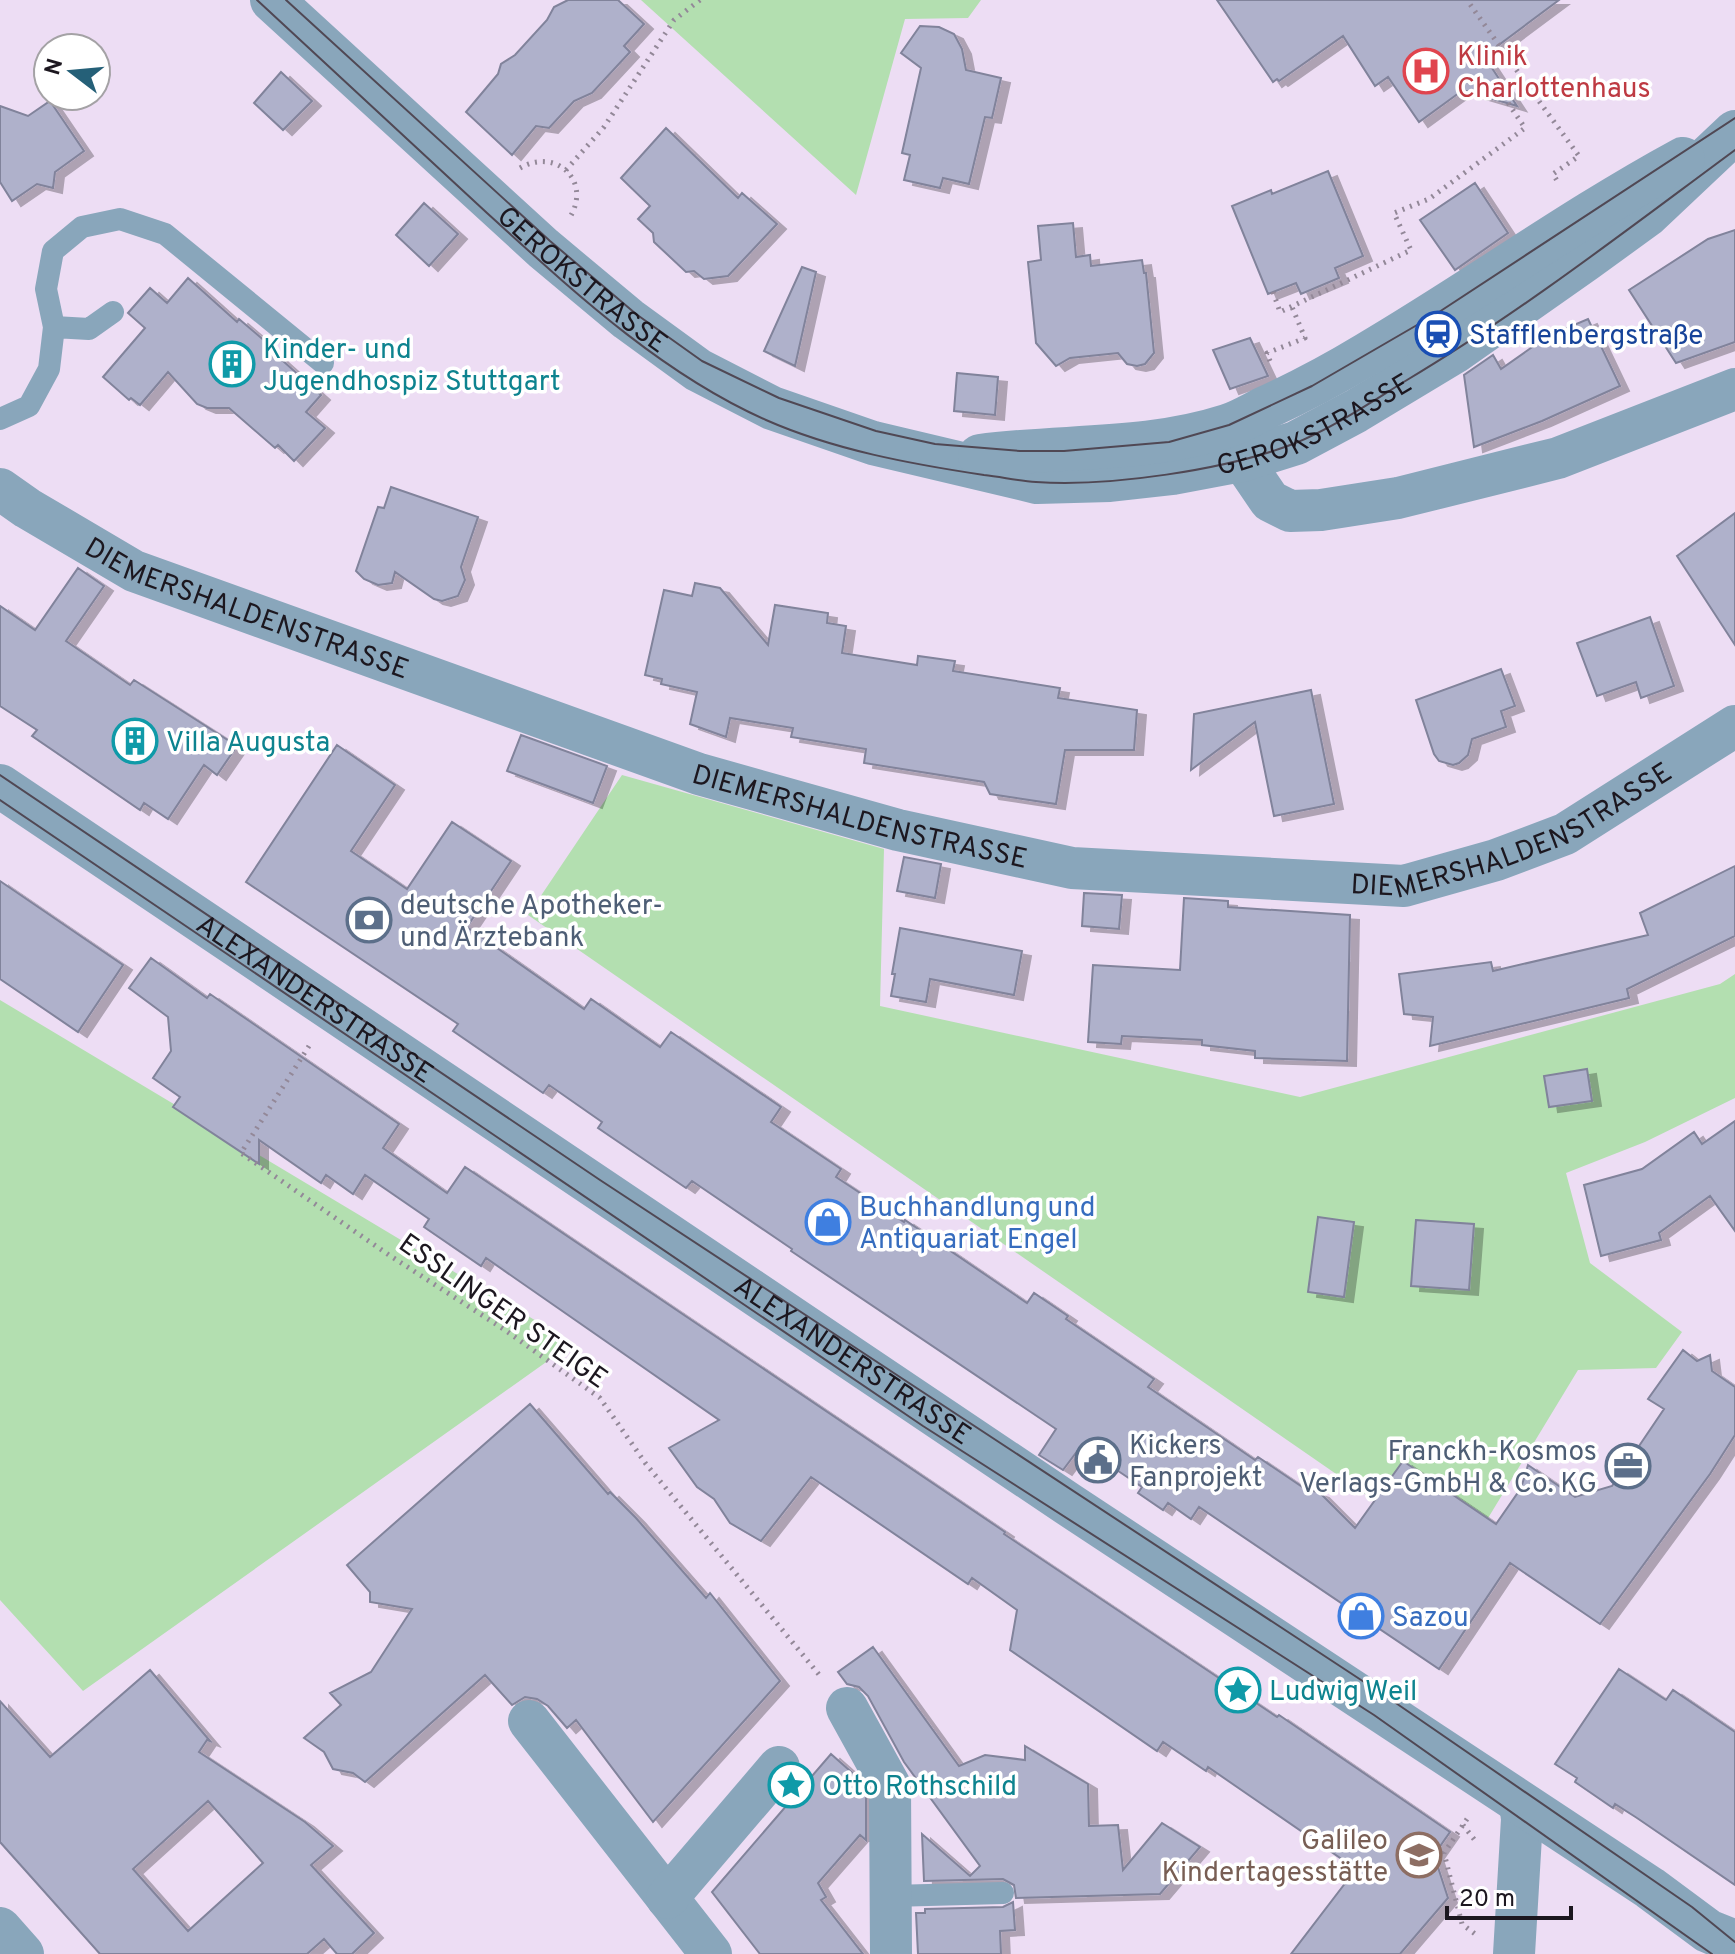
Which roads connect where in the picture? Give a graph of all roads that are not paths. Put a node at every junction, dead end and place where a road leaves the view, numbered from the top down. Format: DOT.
graph roads {
  1 [pos="272,0"];
  2 [pos="1735,132"];
  3 [pos="113,312"];
  4 [pos="54,327"];
  5 [pos="323,363"];
  6 [pos="1735,389"];
  7 [pos="0,419"];
  8 [pos="1236,443"];
  9 [pos="0,489"];
  10 [pos="1735,726"];
  11 [pos="0,786"];
  12 [pos="847,1708"];
  13 [pos="529,1721"];
  14 [pos="779,1767"];
  15 [pos="1520,1803"];
  16 [pos="1003,1893"];
  17 [pos="891,1896"];
  18 [pos="667,1898"];
  19 [pos="0,1928"];
  20 [pos="1725,1945"];
  21 [pos="23,1954"];
  22 [pos="711,1954"];
  23 [pos="891,1954"];
  24 [pos="1514,1954"];
  1 -- 8 [label="street, GEROKSTRASSE"];
  2 -- 8 [label="street, GEROKSTRASSE"];
  3 -- 4 [label="lane"];
  4 -- 5 [label="lane"];
  4 -- 7 [label="lane"];
  6 -- 8 [label="street"];
  9 -- 10 [label="street, DIEMERSHALDENSTRASSE"];
  11 -- 15 [label="street, ALEXANDERSTRASSE"];
  12 -- 17 [label="street"];
  13 -- 18 [label="street"];
  14 -- 18 [label="street"];
  15 -- 20 [label="street, ALEXANDERSTRASSE"];
  15 -- 24 [label="street"];
  16 -- 17 [label="lane"];
  17 -- 23 [label="street"];
  18 -- 22 [label="street"];
  19 -- 21 [label="street"];
}
